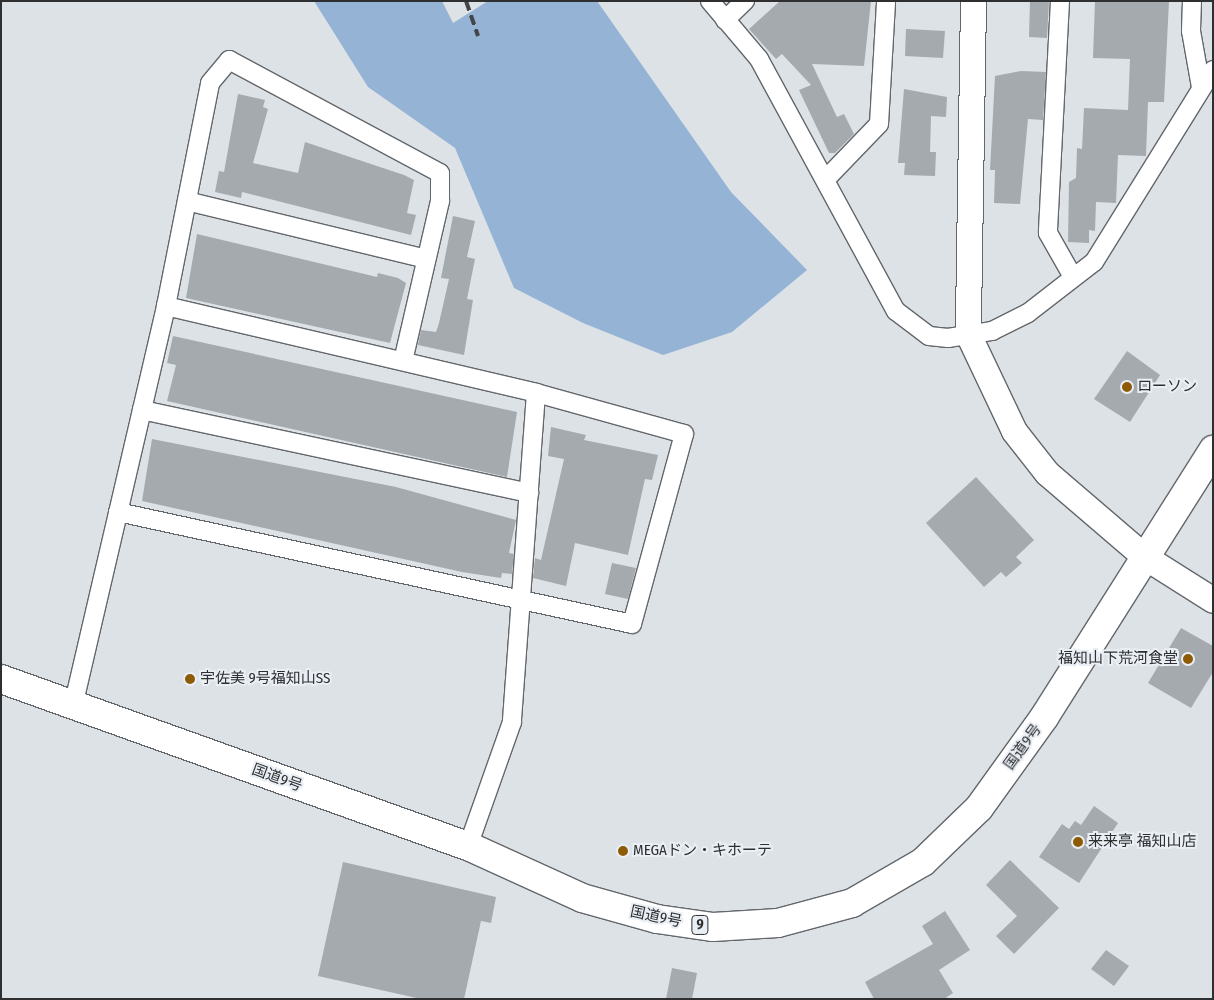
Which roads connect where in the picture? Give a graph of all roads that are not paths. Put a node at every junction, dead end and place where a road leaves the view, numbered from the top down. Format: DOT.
graph roads {
  1 [pos="710,1"];
  2 [pos="745,1"];
  3 [pos="886,1"];
  4 [pos="973,1"];
  5 [pos="1060,1"];
  6 [pos="1192,1"];
  7 [pos="725,20"];
  8 [pos="1213,70"];
  9 [pos="1201,87"];
  10 [pos="826,179"];
  11 [pos="187,201"];
  12 [pos="426,259"];
  13 [pos="1073,277"];
  14 [pos="166,306"];
  15 [pos="968,334"];
  16 [pos="403,361"];
  17 [pos="536,393"];
  18 [pos="142,410"];
  19 [pos="1213,450"];
  20 [pos="529,493"];
  21 [pos="118,512"];
  22 [pos="1145,557"];
  23 [pos="521,600"];
  24 [pos="1213,600"];
  25 [pos="1,679"];
  26 [pos="74,702"];
  27 [pos="468,846"];
  1 -- 7 [label="street"];
  2 -- 7 [label="street"];
  3 -- 10 [label="street"];
  4 -- 15 [label="street"];
  5 -- 13 [label="street"];
  6 -- 9 [label="street"];
  7 -- 10 [label="street"];
  8 -- 9 [label="street"];
  9 -- 13 [label="street"];
  10 -- 15 [label="street"];
  11 -- 12 [label="street"];
  11 -- 12 [label="street"];
  11 -- 14 [label="street"];
  12 -- 16 [label="street"];
  13 -- 15 [label="street"];
  14 -- 16 [label="street"];
  14 -- 18 [label="street"];
  15 -- 22 [label="street"];
  16 -- 17 [label="street"];
  17 -- 20 [label="street"];
  17 -- 23 [label="street"];
  18 -- 20 [label="street"];
  18 -- 21 [label="street"];
  19 -- 22 [label="highway, 国道9号 / 9"];
  20 -- 23 [label="street"];
  21 -- 23 [label="street"];
  21 -- 26 [label="street"];
  22 -- 24 [label="street"];
  22 -- 27 [label="highway, 国道9号 / 9"];
  23 -- 27 [label="street"];
  25 -- 26 [label="highway, 国道9号 / 9"];
  26 -- 27 [label="highway, 国道9号 / 9"];
}
